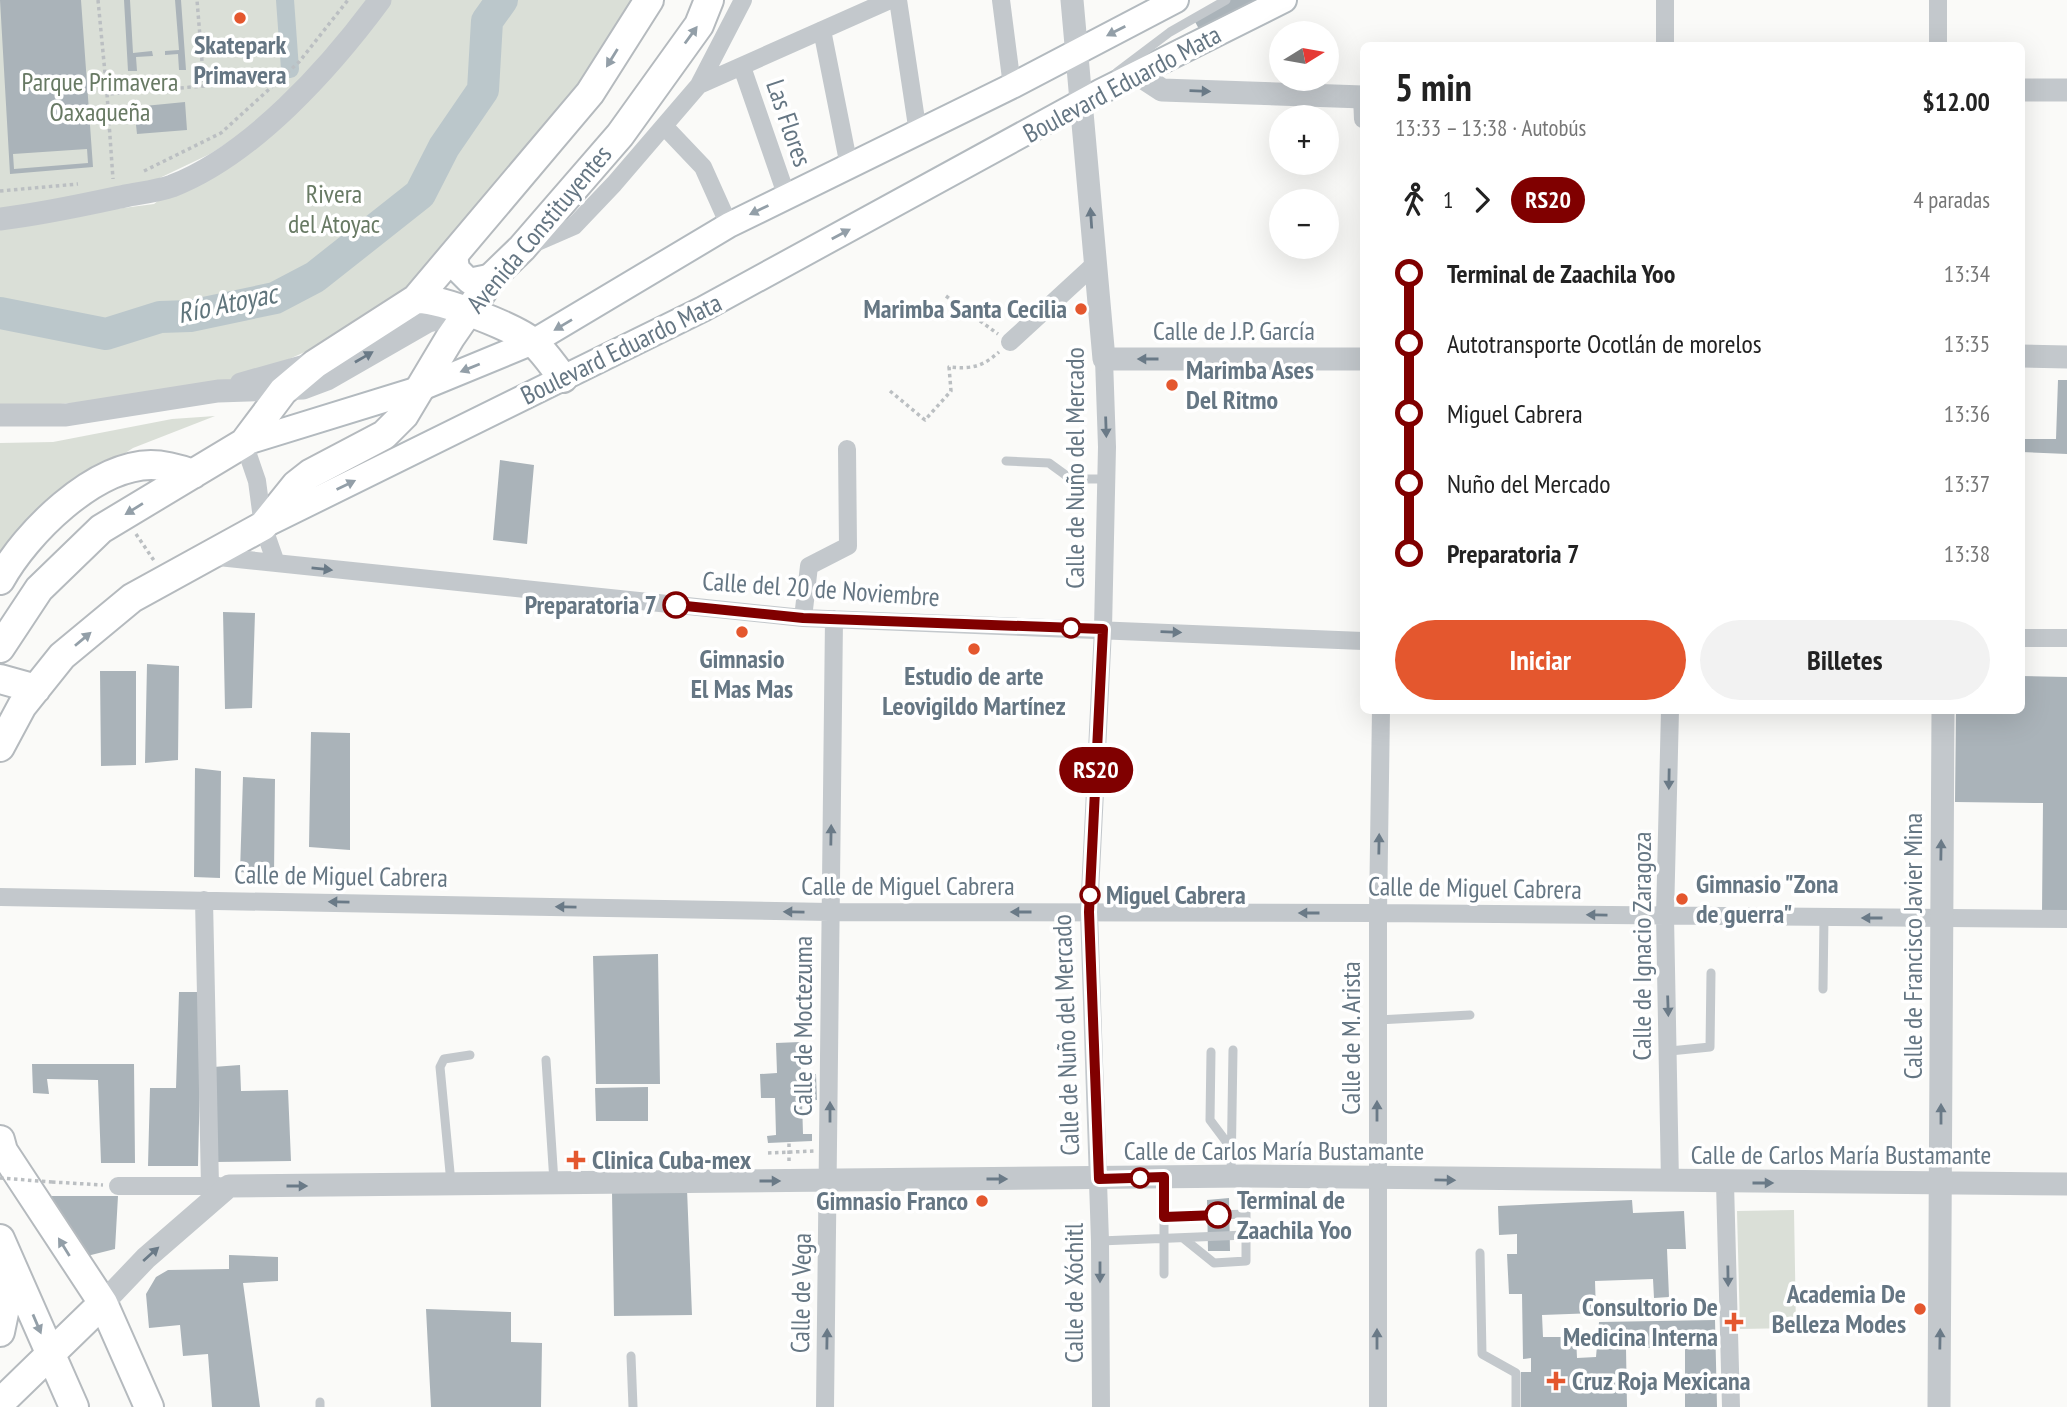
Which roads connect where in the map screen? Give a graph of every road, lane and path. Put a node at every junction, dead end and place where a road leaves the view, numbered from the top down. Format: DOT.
graph roads {
  1 [pos="98,0"];
  2 [pos="197,0"];
  3 [pos="348,0"];
  4 [pos="380,0"];
  5 [pos="649,0"];
  6 [pos="709,0"];
  7 [pos="743,0"];
  8 [pos="890,0"];
  9 [pos="898,0"];
  10 [pos="1002,0"];
  11 [pos="1072,0"];
  12 [pos="1176,0"];
  13 [pos="1226,0"];
  14 [pos="1284,0"];
  15 [pos="1665,0"];
  16 [pos="1938,0"];
  17 [pos="822,30"];
  18 [pos="1665,42"];
  19 [pos="1938,42"];
  20 [pos="1077,50"];
  21 [pos="742,67"];
  22 [pos="1136,73"];
  23 [pos="699,85"];
  24 [pos="1012,86"];
  25 [pos="2025,90"];
  26 [pos="2067,90"];
  27 [pos="107,93"];
  28 [pos="1360,97"];
  29 [pos="1091,98"];
  30 [pos="664,126"];
  31 [pos="918,133"];
  32 [pos="849,166"];
  33 [pos="141,172"];
  34 [pos="122,178"];
  35 [pos="113,181"];
  36 [pos="101,182"];
  37 [pos="88,183"];
  38 [pos="0,191"];
  39 [pos="787,197"];
  40 [pos="0,219"];
  41 [pos="729,225"];
  42 [pos="522,248"];
  43 [pos="455,255"];
  44 [pos="1095,264"];
  45 [pos="493,276"];
  46 [pos="946,296"];
  47 [pos="416,299"];
  48 [pos="468,311"];
  49 [pos="533,342"];
  50 [pos="1010,342"];
  51 [pos="2025,356"];
  52 [pos="2067,357"];
  53 [pos="1104,359"];
  54 [pos="1360,359"];
  55 [pos="315,364"];
  56 [pos="563,378"];
  57 [pos="419,389"];
  58 [pos="218,391"];
  59 [pos="284,391"];
  60 [pos="891,391"];
  61 [pos="0,415"];
  62 [pos="244,443"];
  63 [pos="847,449"];
  64 [pos="1006,461"];
  65 [pos="193,474"];
  66 [pos="1106,478"];
  67 [pos="263,526"];
  68 [pos="206,555"];
  69 [pos="276,563"];
  70 [pos="1,577"];
  71 [pos="803,618"];
  72 [pos="834,619"];
  73 [pos="1103,629"];
  74 [pos="2025,638"];
  75 [pos="2067,638"];
  76 [pos="1360,640"];
  77 [pos="0,648"];
  78 [pos="0,679"];
  79 [pos="19,701"];
  80 [pos="1381,714"];
  81 [pos="1670,714"];
  82 [pos="1943,714"];
  83 [pos="0,747"];
  84 [pos="0,897"];
  85 [pos="204,900"];
  86 [pos="829,912"];
  87 [pos="1089,912"];
  88 [pos="1378,913"];
  89 [pos="1665,916"];
  90 [pos="1824,917"];
  91 [pos="1940,918"];
  92 [pos="2067,919"];
  93 [pos="1711,973"];
  94 [pos="1823,989"];
  95 [pos="1470,1015"];
  96 [pos="1378,1020"];
  97 [pos="1233,1050"];
  98 [pos="1670,1051"];
  99 [pos="1211,1052"];
  100 [pos="470,1055"];
  101 [pos="546,1060"];
  102 [pos="1,1146"];
  103 [pos="1232,1148"];
  104 [pos="830,1151"];
  105 [pos="768,1153"];
  106 [pos="1164,1177"];
  107 [pos="1239,1177"];
  108 [pos="0,1178"];
  109 [pos="1099,1179"];
  110 [pos="1377,1179"];
  111 [pos="830,1180"];
  112 [pos="554,1182"];
  113 [pos="1670,1182"];
  114 [pos="1941,1182"];
  115 [pos="1725,1183"];
  116 [pos="451,1184"];
  117 [pos="2067,1184"];
  118 [pos="118,1186"];
  119 [pos="220,1186"];
  120 [pos="1246,1214"];
  121 [pos="1164,1217"];
  122 [pos="1247,1235"];
  123 [pos="1164,1238"];
  124 [pos="1183,1238"];
  125 [pos="0,1239"];
  126 [pos="1100,1241"];
  127 [pos="1480,1252"];
  128 [pos="13,1270"];
  129 [pos="1164,1274"];
  130 [pos="103,1303"];
  131 [pos="0,1332"];
  132 [pos="50,1355"];
  133 [pos="631,1356"];
  134 [pos="0,1403"];
  135 [pos="74,1407"];
  136 [pos="149,1407"];
  137 [pos="633,1407"];
  138 [pos="825,1407"];
  139 [pos="1101,1407"];
  140 [pos="1378,1407"];
  141 [pos="1516,1407"];
  142 [pos="1731,1407"];
  143 [pos="1939,1407"];
  1 -- 27 [label="path"];
  2 -- 27 [label="path"];
  3 -- 33 [label="path"];
  4 -- 40 [label="street"];
  5 -- 43 [label="main road, Avenida Constituyentes, one-way"];
  42 -- 6 [label="main road, Avenida Constituyentes, one-way"];
  7 -- 23 [label="street"];
  8 -- 17 [label="street"];
  9 -- 31 [label="street"];
  10 -- 24 [label="street"];
  11 -- 20 [label="street, Calle de Nuño del Mercado"];
  12 -- 20 [label="main road, Boulevard Eduardo Mata, one-way"];
  13 -- 29 [label="lane"];
  14 -- 22 [label="main road, Boulevard Eduardo Mata"];
  15 -- 18 [label="street"];
  16 -- 19 [label="street"];
  17 -- 21 [label="street"];
  17 -- 32 [label="street"];
  20 -- 24 [label="main road, Boulevard Eduardo Mata"];
  20 -- 29 [label="street, Calle de Nuño del Mercado"];
  21 -- 23 [label="street"];
  21 -- 39 [label="street, Las Flores"];
  22 -- 28 [label="street, one-way"];
  22 -- 29 [label="main road, Boulevard Eduardo Mata"];
  23 -- 30 [label="street"];
  24 -- 31 [label="main road, Boulevard Eduardo Mata"];
  25 -- 26 [label="street"];
  27 -- 35 [label="path"];
  44 -- 29 [label="street, Calle de Nuño del Mercado, one-way"];
  56 -- 29 [label="main road, Boulevard Eduardo Mata, one-way"];
  30 -- 41 [label="street"];
  30 -- 42 [label="street"];
  31 -- 32 [label="main road, Boulevard Eduardo Mata"];
  32 -- 39 [label="main road, Boulevard Eduardo Mata"];
  34 -- 35 [label="path"];
  35 -- 36 [label="path"];
  37 -- 38 [label="path"];
  39 -- 41 [label="main road, Boulevard Eduardo Mata, one-way"];
  41 -- 49 [label="main road, Boulevard Eduardo Mata, one-way"];
  42 -- 45 [label="main road, Avenida Constituyentes"];
  43 -- 45 [label="main road"];
  43 -- 47 [label="main road, Avenida Constituyentes"];
  44 -- 50 [label="street"];
  44 -- 53 [label="street, Calle de Nuño del Mercado"];
  45 -- 48 [label="main road, Avenida Constituyentes"];
  46 -- 50 [label="path"];
  47 -- 48 [label="main road"];
  47 -- 55 [label="main road, Avenida Constituyentes"];
  48 -- 49 [label="main road"];
  48 -- 57 [label="main road, Avenida Constituyentes"];
  59 -- 48 [label="street, one-way"];
  49 -- 56 [label="main road"];
  49 -- 57 [label="main road, Boulevard Eduardo Mata, one-way"];
  50 -- 60 [label="path"];
  51 -- 52 [label="street"];
  54 -- 53 [label="street, Calle de J.P. García, one-way"];
  53 -- 66 [label="street, Calle de Nuño del Mercado, one-way"];
  55 -- 58 [label="street"];
  55 -- 59 [label="main road, Avenida Constituyentes"];
  67 -- 56 [label="main road, Boulevard Eduardo Mata, one-way"];
  57 -- 62 [label="main road, Boulevard Eduardo Mata"];
  57 -- 67 [label="main road, Avenida Constituyentes"];
  58 -- 59 [label="street"];
  58 -- 61 [label="street"];
  59 -- 62 [label="main road, Avenida Constituyentes"];
  62 -- 65 [label="main road, Boulevard Eduardo Mata"];
  62 -- 67 [label="street"];
  63 -- 71 [label="street"];
  64 -- 66 [label="lane"];
  65 -- 70 [label="main road"];
  65 -- 77 [label="main road, Boulevard Eduardo Mata, one-way"];
  66 -- 73 [label="street, Calle de Nuño del Mercado"];
  67 -- 68 [label="main road, Boulevard Eduardo Mata"];
  67 -- 69 [label="street"];
  68 -- 69 [label="street, Calle del 20 de Noviembre"];
  79 -- 68 [label="main road, Boulevard Eduardo Mata, one-way"];
  69 -- 71 [label="street, Calle del 20 de Noviembre, one-way"];
  71 -- 72 [label="street, Calle del 20 de Noviembre"];
  72 -- 73 [label="street, Calle del 20 de Noviembre"];
  86 -- 72 [label="street, Calle de Moctezuma, one-way"];
  73 -- 76 [label="street, Calle del 20 de Noviembre, one-way"];
  73 -- 87 [label="street, Calle de Nuño del Mercado"];
  74 -- 75 [label="street"];
  78 -- 79 [label="main road"];
  79 -- 83 [label="main road, Boulevard Eduardo Mata"];
  88 -- 80 [label="street, Calle de M. Arista, one-way"];
  81 -- 89 [label="street, Calle de Ignacio Zaragoza, one-way"];
  91 -- 82 [label="street, Calle de Francisco Javier Mina, one-way"];
  84 -- 85 [label="street, Calle de Miguel Cabrera"];
  86 -- 85 [label="street, Calle de Miguel Cabrera, one-way"];
  85 -- 119 [label="street"];
  87 -- 86 [label="street, Calle de Miguel Cabrera, one-way"];
  104 -- 86 [label="street, Calle de Moctezuma, one-way"];
  88 -- 87 [label="street, Calle de Miguel Cabrera, one-way"];
  87 -- 109 [label="street, Calle de Nuño del Mercado"];
  89 -- 88 [label="street, Calle de Miguel Cabrera, one-way"];
  88 -- 96 [label="street, Calle de M. Arista"];
  89 -- 90 [label="street, Calle de Miguel Cabrera"];
  89 -- 98 [label="street, Calle de Ignacio Zaragoza, one-way"];
  91 -- 90 [label="street, Calle de Miguel Cabrera, one-way"];
  90 -- 94 [label="lane"];
  91 -- 92 [label="street, Calle de Miguel Cabrera"];
  114 -- 91 [label="street, Calle de Francisco Javier Mina, one-way"];
  93 -- 98 [label="lane"];
  95 -- 96 [label="lane"];
  110 -- 96 [label="street, Calle de M. Arista, one-way"];
  97 -- 103 [label="lane"];
  98 -- 113 [label="street, Calle de Ignacio Zaragoza"];
  99 -- 103 [label="lane"];
  100 -- 116 [label="lane"];
  101 -- 112 [label="lane"];
  130 -- 102 [label="main road, one-way"];
  103 -- 107 [label="lane"];
  104 -- 105 [label="path"];
  104 -- 111 [label="street, Calle de Moctezuma"];
  106 -- 107 [label="street, Calle de Carlos María Bustamante"];
  106 -- 109 [label="street, Calle de Carlos María Bustamante"];
  106 -- 121 [label="lane"];
  107 -- 110 [label="street, Calle de Carlos María Bustamante"];
  107 -- 120 [label="lane"];
  108 -- 118 [label="path, bridge"];
  111 -- 109 [label="street, Calle de Carlos María Bustamante, one-way"];
  109 -- 126 [label="street, Calle de Xóchitl"];
  110 -- 113 [label="street, Calle de Carlos María Bustamante, one-way"];
  140 -- 110 [label="street, Calle de M. Arista, one-way"];
  112 -- 111 [label="street, Calle de Carlos María Bustamante, one-way"];
  138 -- 111 [label="street, Calle de Vega, one-way"];
  112 -- 116 [label="street, Calle de Carlos María Bustamante"];
  113 -- 115 [label="street, Calle de Carlos María Bustamante"];
  115 -- 114 [label="street, Calle de Carlos María Bustamante, one-way"];
  114 -- 117 [label="street, Calle de Carlos María Bustamante"];
  143 -- 114 [label="street, Calle de Francisco Javier Mina, one-way"];
  115 -- 142 [label="street, one-way"];
  119 -- 116 [label="street, Calle de Carlos María Bustamante, one-way"];
  118 -- 119 [label="street, Calle de Carlos María Bustamante"];
  130 -- 119 [label="street, one-way"];
  120 -- 121 [label="lane"];
  120 -- 122 [label="lane"];
  121 -- 123 [label="lane"];
  122 -- 124 [label="lane"];
  122 -- 124 [label="lane"];
  123 -- 124 [label="lane"];
  123 -- 126 [label="lane"];
  123 -- 129 [label="lane"];
  125 -- 128 [label="main road"];
  126 -- 139 [label="street, Calle de Xóchitl, one-way"];
  127 -- 141 [label="lane"];
  128 -- 131 [label="main road"];
  128 -- 132 [label="main road, one-way"];
  130 -- 132 [label="main road"];
  130 -- 136 [label="main road"];
  132 -- 134 [label="main road"];
  132 -- 135 [label="main road"];
  133 -- 137 [label="lane"];
}
